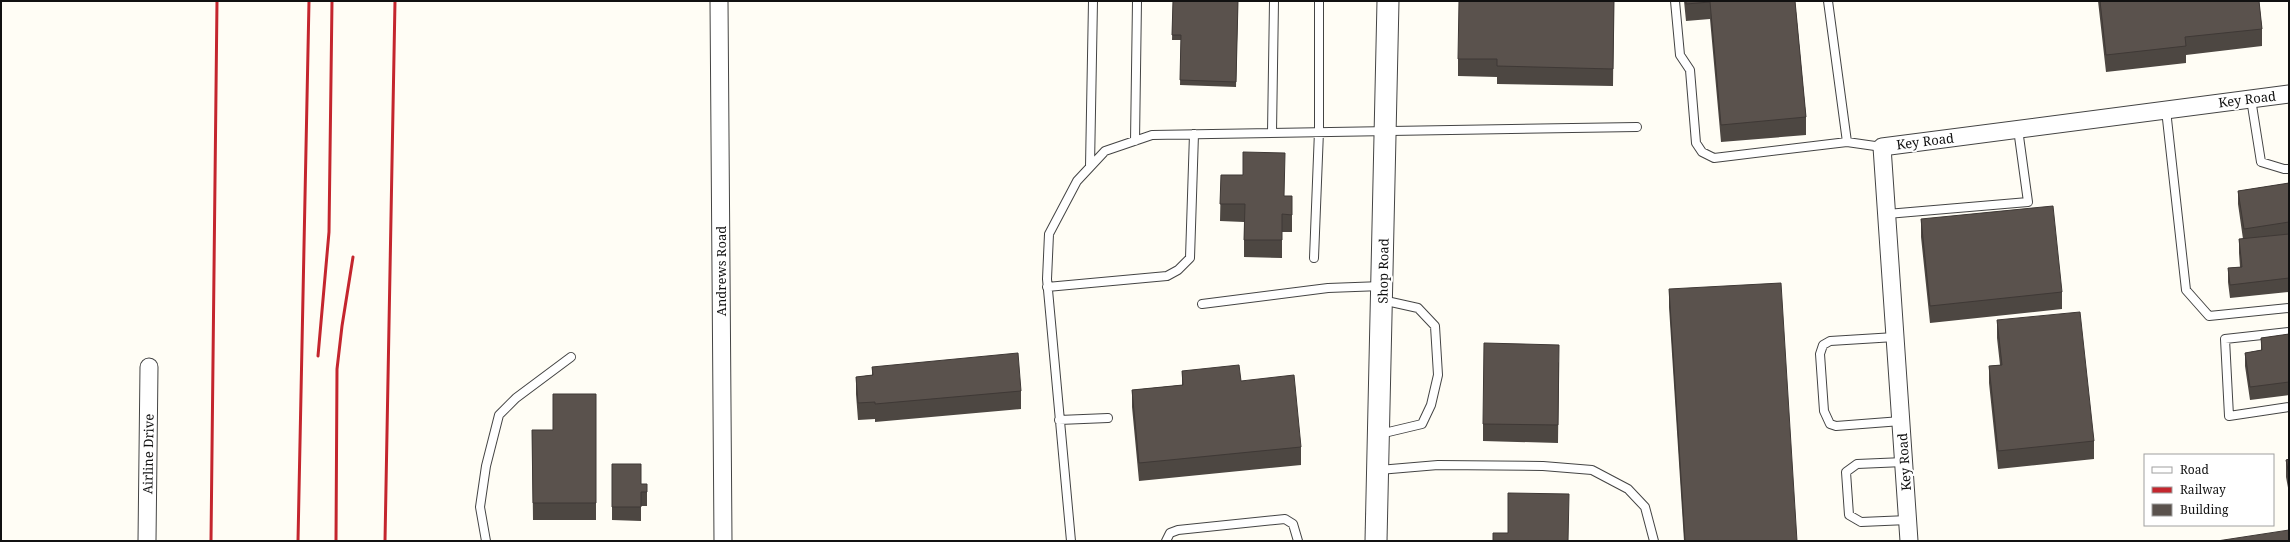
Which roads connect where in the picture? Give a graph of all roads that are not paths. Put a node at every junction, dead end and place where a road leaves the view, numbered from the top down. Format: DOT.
graph roads {
  1 [pos="719,1"];
  2 [pos="1093,1"];
  3 [pos="1137,1"];
  4 [pos="1274,1"];
  5 [pos="1320,1"];
  6 [pos="1388,1"];
  7 [pos="1675,1"];
  8 [pos="1828,1"];
  9 [pos="2289,94"];
  10 [pos="2251,99"];
  11 [pos="2166,110"];
  12 [pos="1637,127"];
  13 [pos="2018,129"];
  14 [pos="1386,130"];
  15 [pos="1319,131"];
  16 [pos="1272,132"];
  17 [pos="1194,134"];
  18 [pos="1135,141"];
  19 [pos="1847,142"];
  20 [pos="1882,147"];
  21 [pos="1090,166"];
  22 [pos="2289,169"];
  23 [pos="1886,214"];
  24 [pos="1314,258"];
  25 [pos="1047,287"];
  26 [pos="1382,293"];
  27 [pos="1202,304"];
  28 [pos="2289,308"];
  29 [pos="2289,332"];
  30 [pos="1895,337"];
  31 [pos="571,357"];
  32 [pos="149,367"];
  33 [pos="2289,407"];
  34 [pos="1108,418"];
  35 [pos="1059,420"];
  36 [pos="1901,421"];
  37 [pos="1379,435"];
  38 [pos="1904,462"];
  39 [pos="1378,471"];
  40 [pos="1908,520"];
  41 [pos="147,541"];
  42 [pos="486,541"];
  43 [pos="723,541"];
  44 [pos="1071,541"];
  45 [pos="1166,541"];
  46 [pos="1298,541"];
  47 [pos="1376,541"];
  48 [pos="1654,541"];
  49 [pos="1909,541"];
  1 -- 43 [label="street, Andrews Road"];
  2 -- 21 [label="lane"];
  3 -- 18 [label="lane"];
  4 -- 16 [label="lane"];
  5 -- 15 [label="lane"];
  6 -- 14 [label="street, Shop Road"];
  7 -- 19 [label="lane"];
  8 -- 19 [label="lane"];
  9 -- 10 [label="street, Key Road"];
  10 -- 11 [label="street, Key Road"];
  10 -- 22 [label="lane"];
  11 -- 13 [label="street, Key Road"];
  11 -- 28 [label="lane"];
  12 -- 14 [label="lane"];
  13 -- 20 [label="street, Key Road"];
  13 -- 23 [label="lane"];
  14 -- 15 [label="lane"];
  14 -- 26 [label="street, Shop Road"];
  15 -- 16 [label="lane"];
  15 -- 24 [label="lane"];
  16 -- 17 [label="lane"];
  17 -- 18 [label="lane"];
  17 -- 25 [label="lane"];
  18 -- 21 [label="lane"];
  19 -- 20 [label="lane"];
  20 -- 23 [label="street, Key Road"];
  21 -- 25 [label="lane"];
  23 -- 30 [label="street, Key Road"];
  25 -- 35 [label="lane"];
  26 -- 27 [label="lane"];
  26 -- 37 [label="street, Shop Road"];
  26 -- 37 [label="lane"];
  29 -- 33 [label="lane"];
  30 -- 36 [label="street, Key Road"];
  30 -- 36 [label="lane"];
  31 -- 42 [label="lane"];
  32 -- 41 [label="street, Airline Drive"];
  34 -- 35 [label="lane"];
  35 -- 44 [label="lane"];
  36 -- 38 [label="street, Key Road"];
  37 -- 39 [label="street, Shop Road"];
  38 -- 40 [label="street, Key Road"];
  38 -- 40 [label="lane"];
  39 -- 47 [label="street, Shop Road"];
  39 -- 48 [label="lane"];
  40 -- 49 [label="street, Key Road"];
  45 -- 46 [label="lane"];
}
